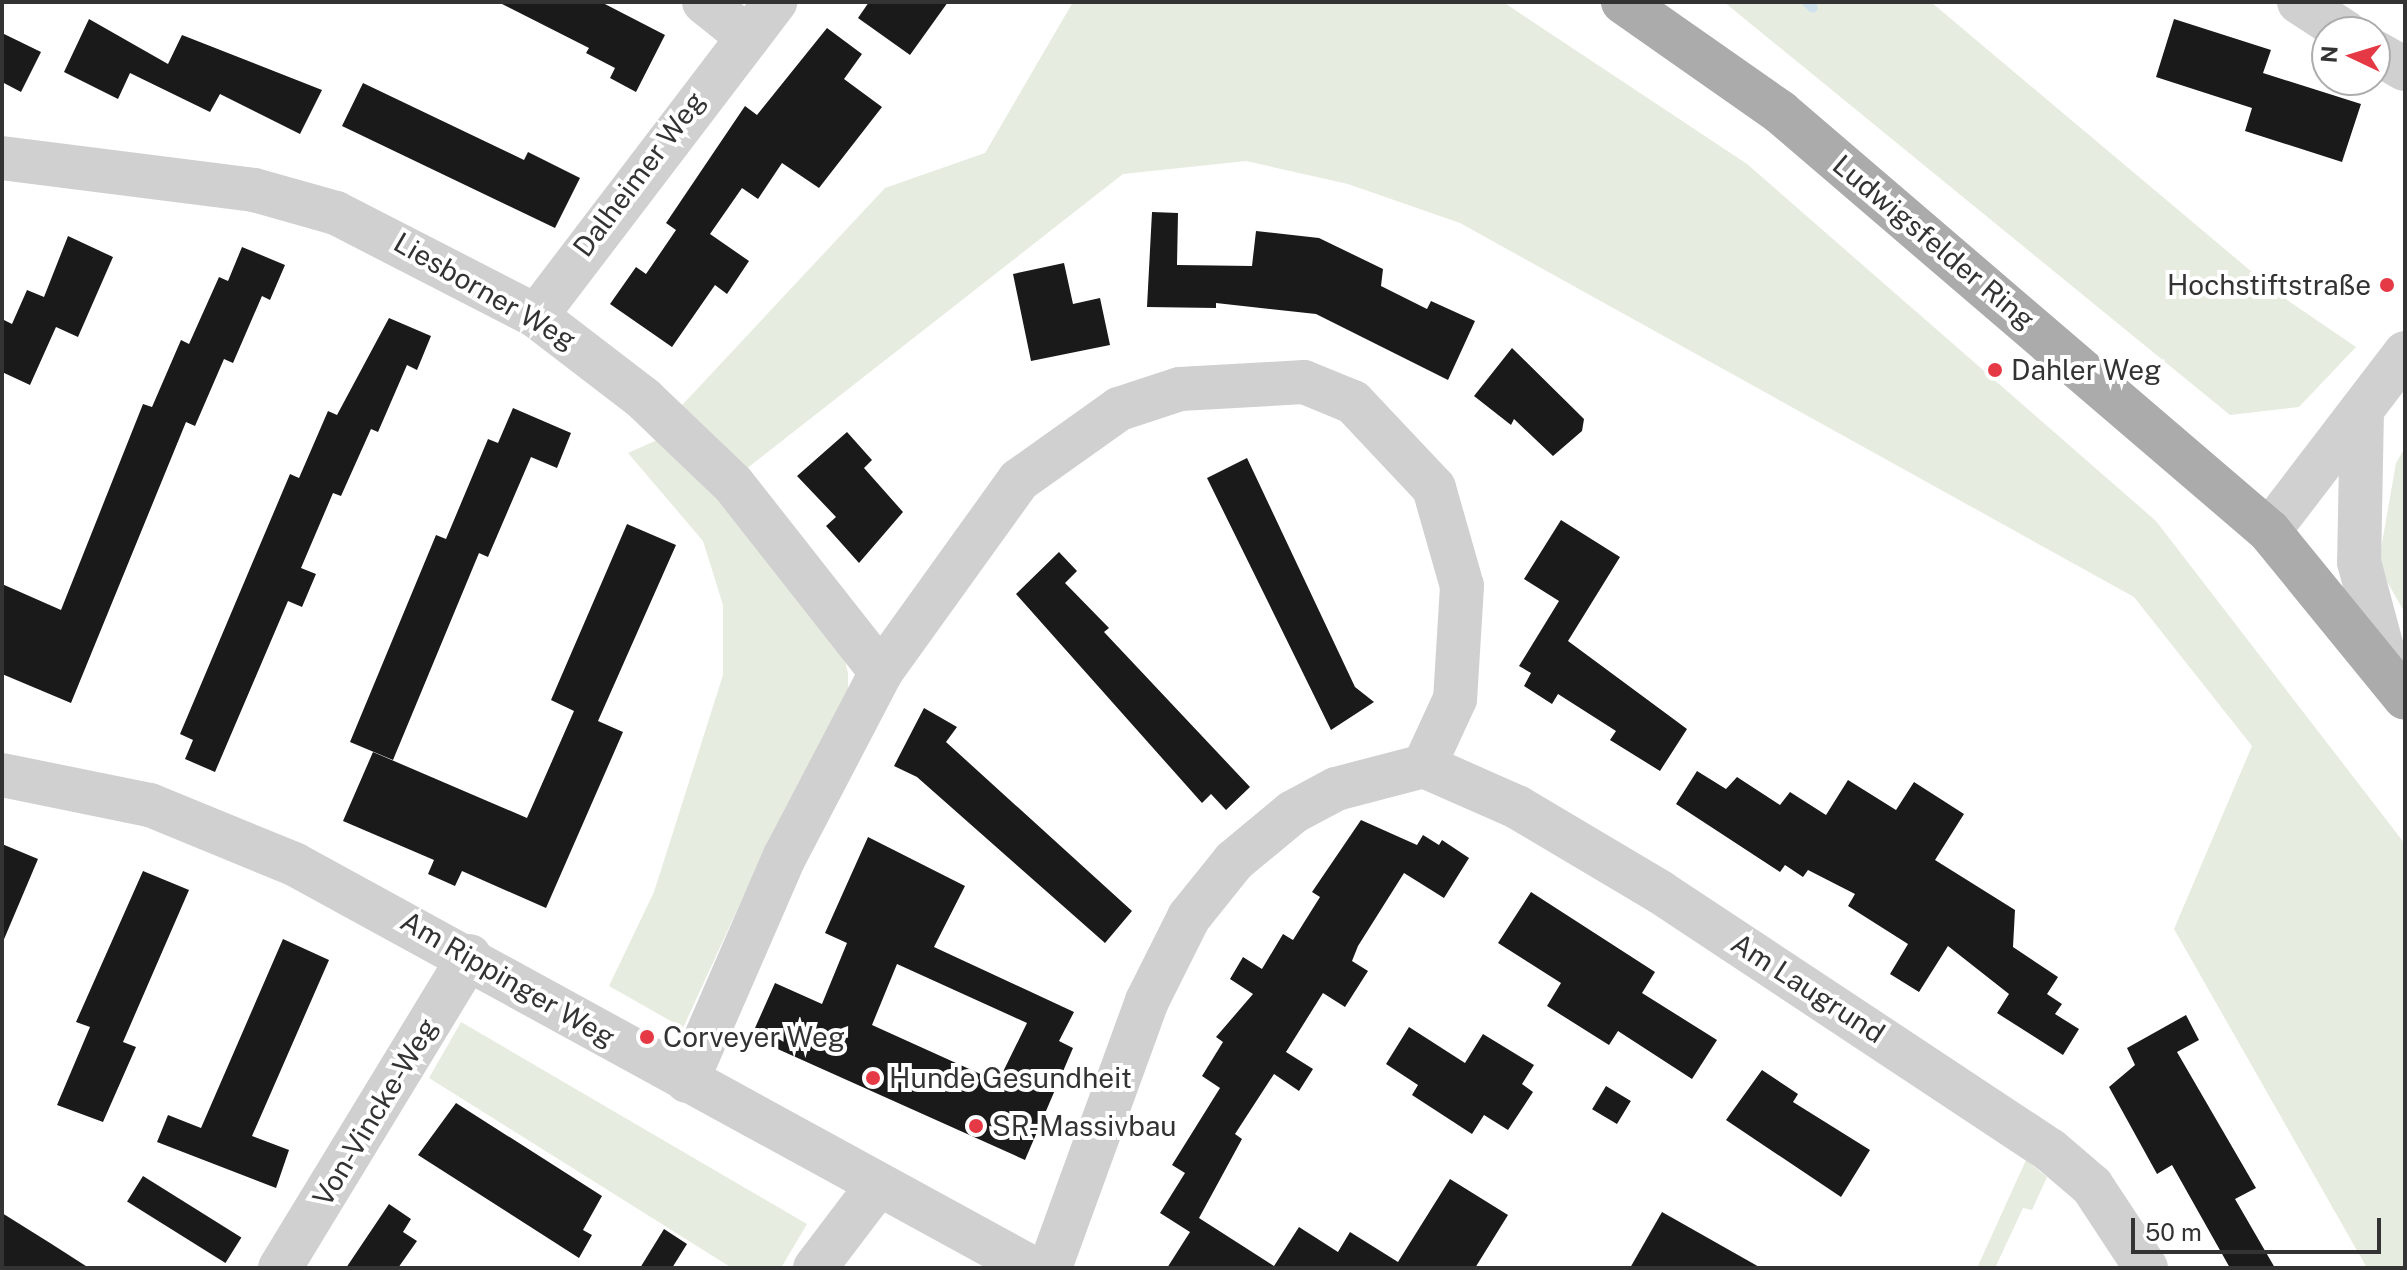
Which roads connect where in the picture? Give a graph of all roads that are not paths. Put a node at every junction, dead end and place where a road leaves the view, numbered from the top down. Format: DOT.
graph roads {
  1 [pos="704,2"];
  2 [pos="775,2"];
  3 [pos="1623,2"];
  4 [pos="2299,2"];
  5 [pos="2320,16"];
  6 [pos="745,35"];
  7 [pos="2,158"];
  8 [pos="536,316"];
  9 [pos="2405,353"];
  10 [pos="2362,410"];
  11 [pos="2269,531"];
  12 [pos="881,672"];
  13 [pos="2398,688"];
  14 [pos="1424,766"];
  15 [pos="2,775"];
  16 [pos="470,956"];
  17 [pos="687,1081"];
  18 [pos="878,1185"];
  19 [pos="280,1268"];
  20 [pos="815,1268"];
  21 [pos="1032,1268"];
  22 [pos="1050,1268"];
  23 [pos="2146,1268"];
  1 -- 6 [label="street"];
  2 -- 6 [label="street, Dalheimer Weg"];
  3 -- 11 [label="main road, Ludwigsfelder Ring"];
  4 -- 5 [label="street"];
  6 -- 8 [label="street, Dalheimer Weg"];
  7 -- 8 [label="street, Liesborner Weg"];
  8 -- 12 [label="street, Liesborner Weg"];
  9 -- 10 [label="street"];
  10 -- 11 [label="street"];
  10 -- 13 [label="street, Ludwigsfelder Ring"];
  11 -- 13 [label="main road, Ludwigsfelder Ring"];
  12 -- 14 [label="street"];
  12 -- 17 [label="street"];
  14 -- 22 [label="street"];
  14 -- 23 [label="street, Am Laugrund"];
  15 -- 16 [label="street, Am Rippinger Weg"];
  16 -- 17 [label="street, Am Rippinger Weg"];
  16 -- 19 [label="street, Von-Vincke-Weg"];
  17 -- 18 [label="street, Am Rippinger Weg"];
  18 -- 20 [label="street"];
  18 -- 21 [label="street, Am Rippinger Weg"];
}
